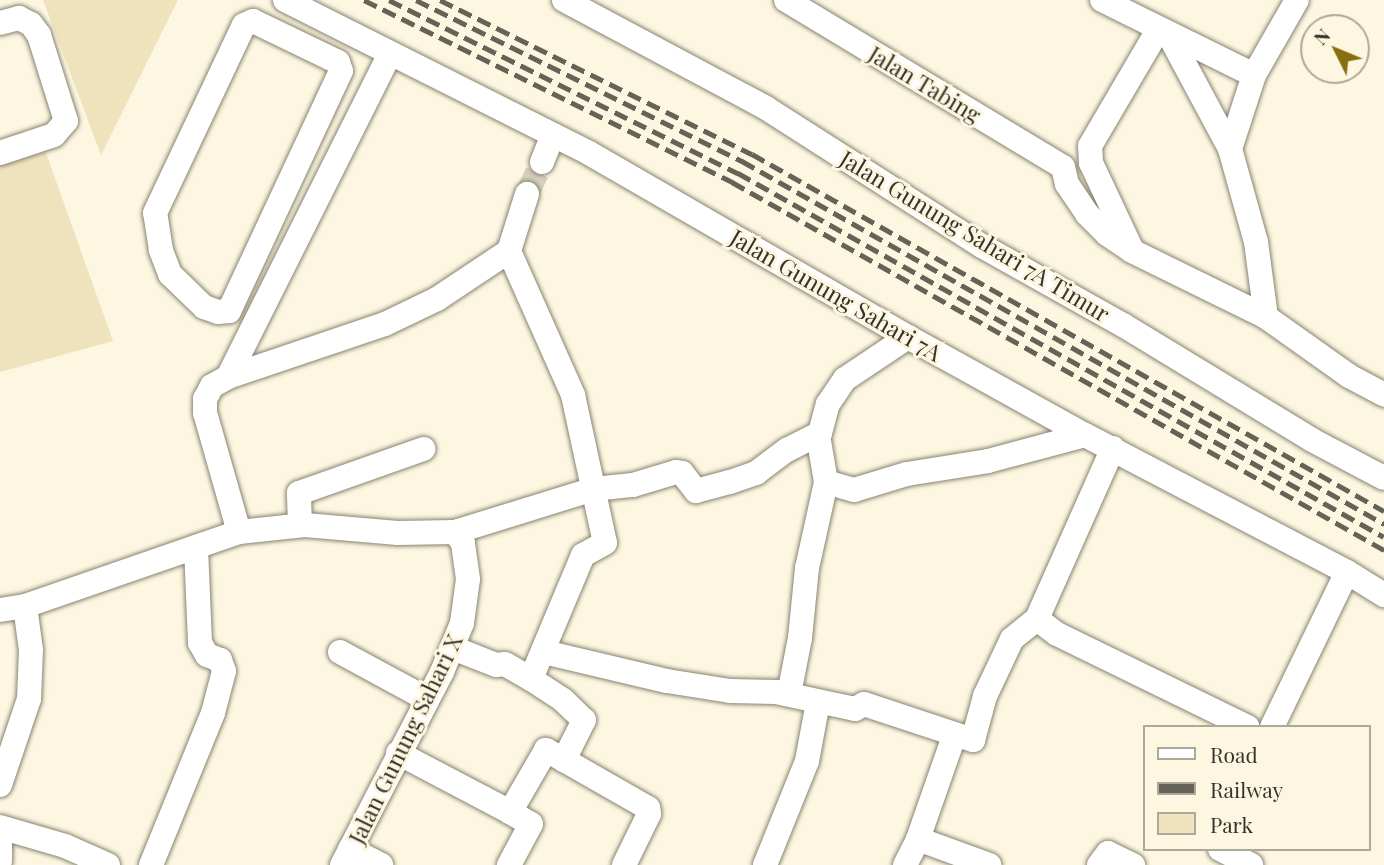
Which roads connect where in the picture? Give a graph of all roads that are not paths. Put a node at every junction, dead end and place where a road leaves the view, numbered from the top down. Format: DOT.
graph roads {
  1 [pos="285,0"];
  2 [pos="564,0"];
  3 [pos="786,0"];
  4 [pos="1102,0"];
  5 [pos="1297,0"];
  6 [pos="313,14"];
  7 [pos="0,23"];
  8 [pos="1163,32"];
  9 [pos="298,43"];
  10 [pos="390,53"];
  11 [pos="1254,75"];
  12 [pos="553,135"];
  13 [pos="1230,149"];
  14 [pos="0,153"];
  15 [pos="542,162"];
  16 [pos="1091,163"];
  17 [pos="1063,167"];
  18 [pos="527,194"];
  19 [pos="509,251"];
  20 [pos="1132,251"];
  21 [pos="1266,317"];
  22 [pos="908,337"];
  23 [pos="228,377"];
  24 [pos="1384,395"];
  25 [pos="818,435"];
  26 [pos="1085,435"];
  27 [pos="423,449"];
  28 [pos="1113,449"];
  29 [pos="1384,478"];
  30 [pos="826,482"];
  31 [pos="594,489"];
  32 [pos="300,525"];
  33 [pos="239,531"];
  34 [pos="455,532"];
  35 [pos="196,547"];
  36 [pos="1347,572"];
  37 [pos="1384,595"];
  38 [pos="25,606"];
  39 [pos="0,610"];
  40 [pos="1037,619"];
  41 [pos="453,648"];
  42 [pos="340,652"];
  43 [pos="544,652"];
  44 [pos="531,679"];
  45 [pos="789,694"];
  46 [pos="427,699"];
  47 [pos="818,702"];
  48 [pos="1244,725"];
  49 [pos="1273,725"];
  50 [pos="954,736"];
  51 [pos="398,753"];
  52 [pos="564,760"];
  53 [pos="0,785"];
  54 [pos="510,812"];
  55 [pos="0,827"];
  56 [pos="918,839"];
  57 [pos="0,844"];
  58 [pos="1224,851"];
  59 [pos="346,857"];
  60 [pos="0,861"];
  61 [pos="769,864"];
  62 [pos="108,865"];
  63 [pos="151,865"];
  64 [pos="381,865"];
  65 [pos="509,865"];
  66 [pos="624,865"];
  67 [pos="905,865"];
  68 [pos="989,865"];
  69 [pos="1099,865"];
  70 [pos="1133,865"];
  71 [pos="1251,865"];
  1 -- 6 [label="street, Jalan Gunung Sahari 7A"];
  2 -- 29 [label="street, Jalan Gunung Sahari 7A Timur"];
  3 -- 17 [label="street, Jalan Tabing"];
  4 -- 8 [label="street"];
  5 -- 11 [label="street"];
  6 -- 9 [label="street"];
  6 -- 10 [label="street, Jalan Gunung Sahari 7A"];
  7 -- 14 [label="street"];
  8 -- 11 [label="street"];
  8 -- 13 [label="street"];
  8 -- 16 [label="street"];
  9 -- 9 [label="street"];
  10 -- 12 [label="street, Jalan Gunung Sahari 7A"];
  10 -- 23 [label="street"];
  11 -- 13 [label="street"];
  12 -- 15 [label="street"];
  12 -- 22 [label="street, Jalan Gunung Sahari 7A"];
  13 -- 21 [label="street"];
  16 -- 17 [label="street"];
  16 -- 20 [label="street"];
  17 -- 20 [label="street"];
  18 -- 19 [label="street"];
  19 -- 23 [label="street"];
  19 -- 31 [label="street"];
  20 -- 21 [label="street"];
  21 -- 24 [label="street"];
  22 -- 25 [label="street"];
  22 -- 26 [label="street, Jalan Gunung Sahari 7A"];
  23 -- 33 [label="street"];
  25 -- 30 [label="street"];
  25 -- 31 [label="street"];
  26 -- 28 [label="street, Jalan Gunung Sahari 7A"];
  26 -- 30 [label="street"];
  27 -- 32 [label="street"];
  28 -- 36 [label="street, Jalan Gunung Sahari 7A"];
  28 -- 40 [label="street"];
  30 -- 45 [label="street"];
  31 -- 34 [label="street"];
  31 -- 43 [label="street"];
  32 -- 33 [label="street"];
  32 -- 34 [label="street"];
  33 -- 35 [label="street"];
  34 -- 41 [label="street, Jalan Gunung Sahari X"];
  35 -- 38 [label="street"];
  35 -- 63 [label="street"];
  36 -- 37 [label="street, Jalan Gunung Sahari 7A"];
  36 -- 49 [label="street"];
  38 -- 39 [label="street"];
  38 -- 53 [label="street"];
  40 -- 48 [label="street"];
  40 -- 50 [label="street"];
  41 -- 44 [label="street"];
  41 -- 46 [label="street, Jalan Gunung Sahari X"];
  42 -- 46 [label="street"];
  43 -- 44 [label="street"];
  43 -- 45 [label="street"];
  44 -- 52 [label="street"];
  45 -- 47 [label="street"];
  46 -- 51 [label="street, Jalan Gunung Sahari X"];
  47 -- 50 [label="street"];
  47 -- 61 [label="street"];
  50 -- 56 [label="street"];
  51 -- 54 [label="street"];
  51 -- 59 [label="street, Jalan Gunung Sahari X"];
  52 -- 54 [label="street"];
  52 -- 66 [label="street"];
  54 -- 65 [label="street"];
  55 -- 62 [label="street"];
  56 -- 67 [label="street"];
  56 -- 68 [label="street"];
  57 -- 60 [label="street"];
  58 -- 71 [label="street"];
  59 -- 64 [label="street"];
  69 -- 70 [label="street"];
}
